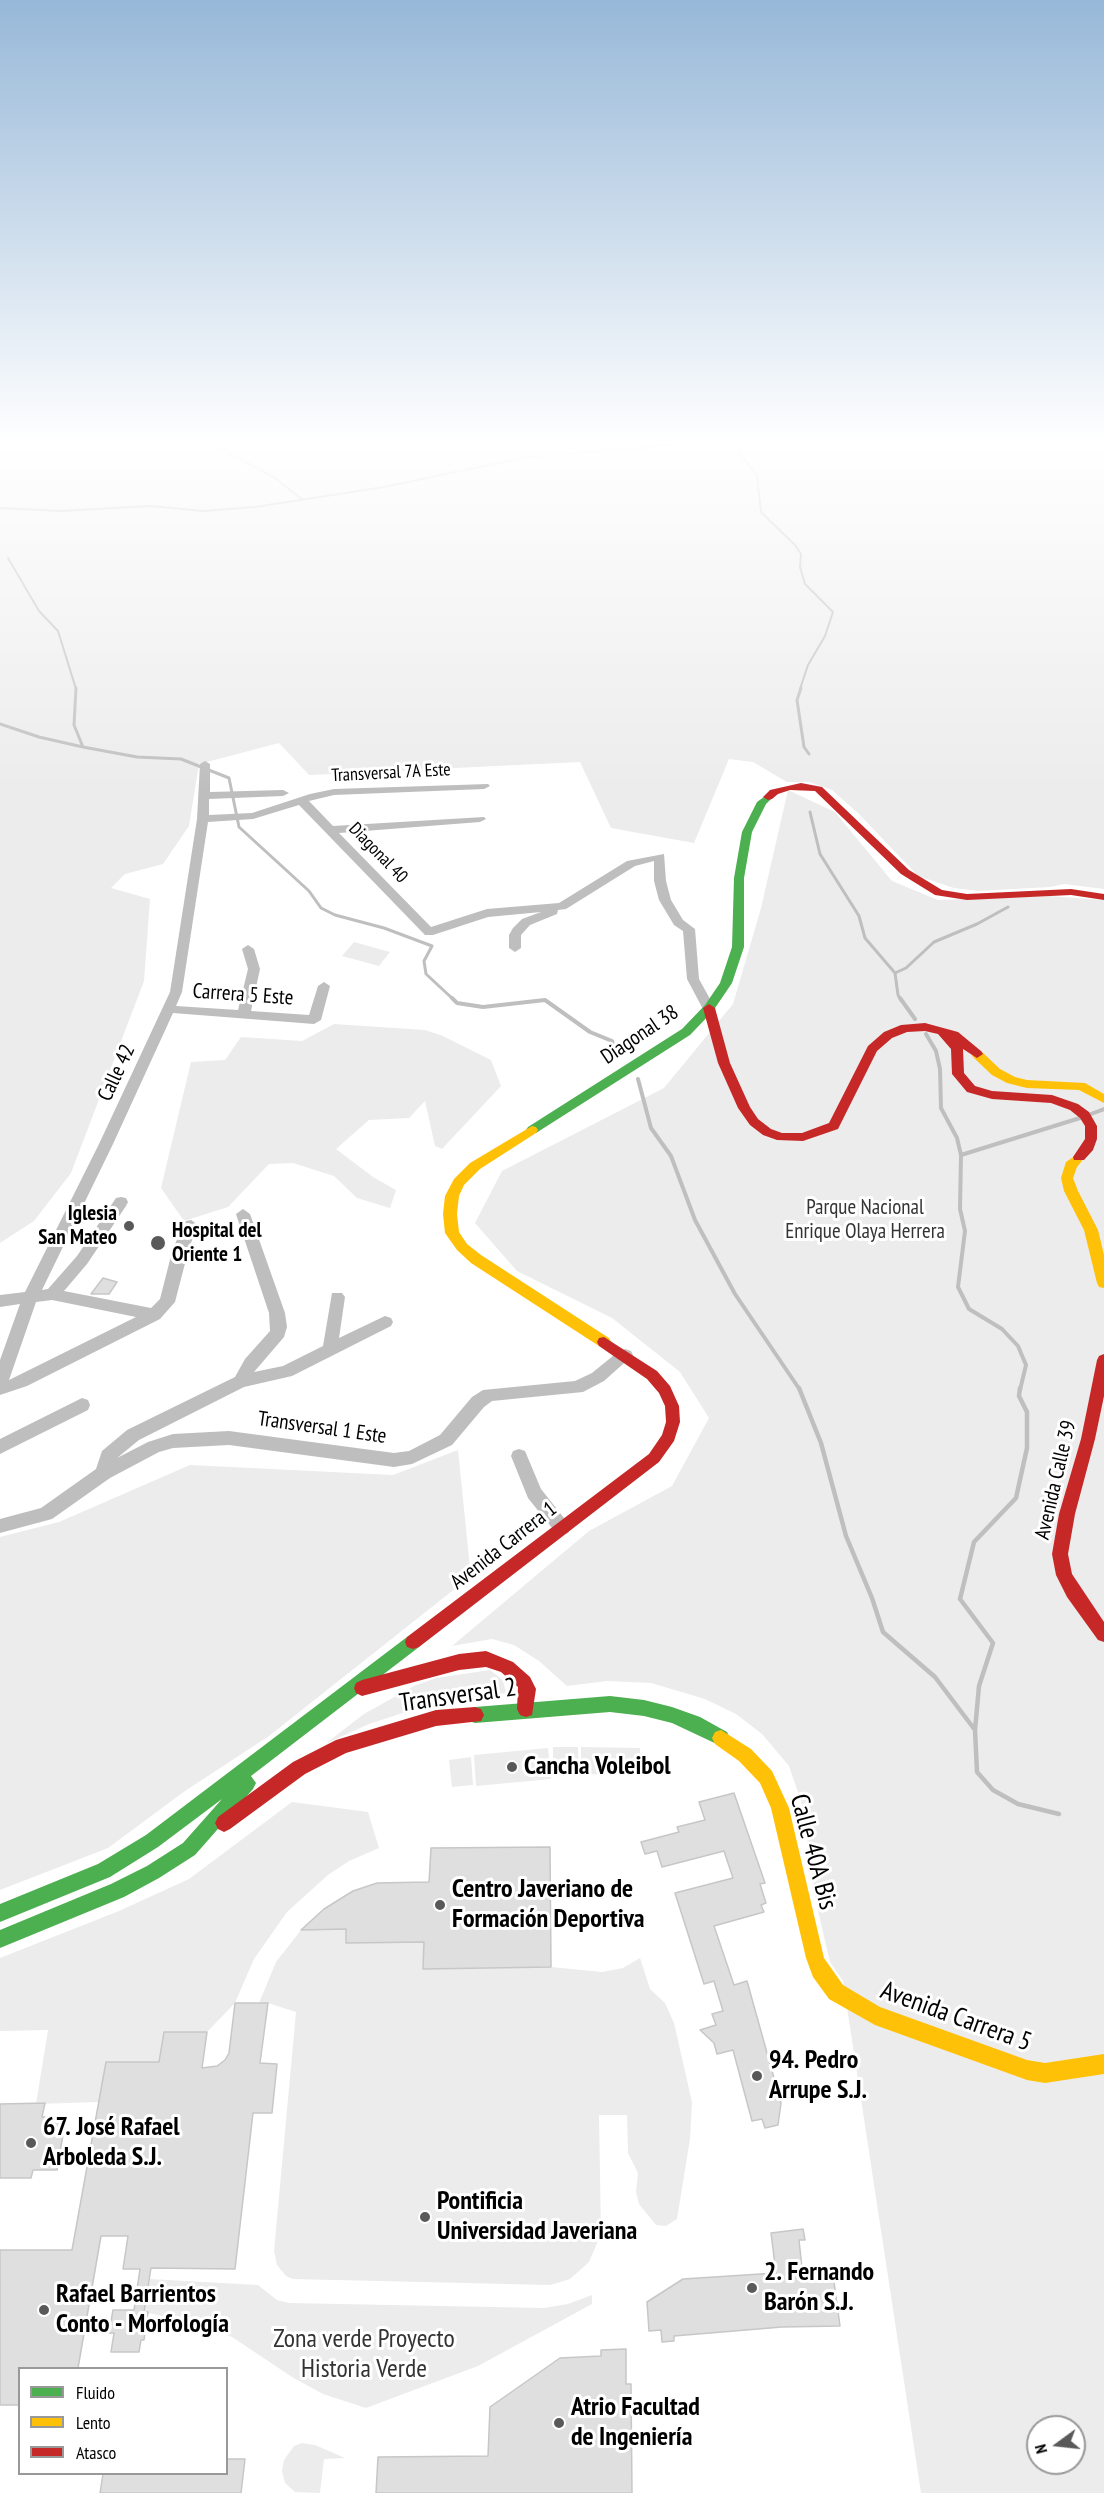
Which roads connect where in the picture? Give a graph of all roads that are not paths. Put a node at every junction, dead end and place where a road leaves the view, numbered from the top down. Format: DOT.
graph roads {
  1 [pos="205,764"];
  2 [pos="484,786"];
  3 [pos="283,794"];
  4 [pos="204,796"];
  5 [pos="301,800"];
  6 [pos="203,819"];
  7 [pos="480,819"];
  8 [pos="331,830"];
  9 [pos="1104,897"];
  10 [pos="562,906"];
  11 [pos="515,948"];
  12 [pos="248,949"];
  13 [pos="324,986"];
  14 [pos="709,1008"];
  15 [pos="168,1009"];
  16 [pos="244,1013"];
  17 [pos="937,1029"];
  18 [pos="1104,1099"];
  19 [pos="121,1202"];
  20 [pos="243,1214"];
  21 [pos="192,1225"];
  22 [pos="57,1247"];
  23 [pos="82,1260"];
  24 [pos="1104,1283"];
  25 [pos="52,1294"];
  26 [pos="337,1297"];
  27 [pos="30,1298"];
  28 [pos="0,1301"];
  29 [pos="154,1315"];
  30 [pos="385,1323"];
  31 [pos="330,1350"];
  32 [pos="625,1355"];
  33 [pos="1104,1360"];
  34 [pos="241,1381"];
  35 [pos="0,1382"];
  36 [pos="0,1389"];
  37 [pos="82,1405"];
  38 [pos="0,1447"];
  39 [pos="519,1456"];
  40 [pos="104,1473"];
  41 [pos="0,1526"];
  42 [pos="562,1528"];
  43 [pos="1104,1635"];
  44 [pos="349,1692"];
  45 [pos="526,1709"];
  46 [pos="694,1723"];
  47 [pos="279,1746"];
  48 [pos="189,1849"];
  49 [pos="0,1913"];
  50 [pos="0,1939"];
  51 [pos="815,1958"];
  52 [pos="1104,2064"];
  1 -- 4 [label="street, Calle 42"];
  2 -- 5 [label="street, Transversal 7A Este"];
  3 -- 4 [label="street"];
  4 -- 6 [label="street, Calle 42"];
  5 -- 6 [label="street, Transversal 7A Este"];
  5 -- 8 [label="street, Diagonal 40"];
  6 -- 15 [label="street, Calle 42"];
  7 -- 8 [label="street"];
  8 -- 10 [label="street, Diagonal 40"];
  9 -- 14 [label="main road, Diagonal 38"];
  10 -- 11 [label="street"];
  10 -- 14 [label="street"];
  12 -- 16 [label="street"];
  13 -- 16 [label="street, Carrera 5 Este"];
  14 -- 17 [label="main road"];
  14 -- 32 [label="main road, Diagonal 38"];
  15 -- 16 [label="street, Carrera 5 Este"];
  15 -- 22 [label="street, Calle 42"];
  17 -- 18 [label="main road"];
  17 -- 24 [label="main road"];
  19 -- 23 [label="street"];
  20 -- 34 [label="street"];
  21 -- 29 [label="street"];
  22 -- 23 [label="street"];
  22 -- 27 [label="street, Calle 42"];
  23 -- 25 [label="street"];
  25 -- 27 [label="street"];
  25 -- 29 [label="street"];
  26 -- 31 [label="street"];
  27 -- 28 [label="street"];
  27 -- 35 [label="street, Calle 42"];
  29 -- 36 [label="street"];
  30 -- 31 [label="street"];
  31 -- 34 [label="street"];
  32 -- 40 [label="street, Transversal 1 Este"];
  32 -- 42 [label="main road, Avenida Carrera 1"];
  33 -- 43 [label="main road, Avenida Calle 39"];
  34 -- 40 [label="street"];
  37 -- 38 [label="street"];
  39 -- 42 [label="street"];
  40 -- 41 [label="street, Transversal 1 Este"];
  42 -- 44 [label="main road, Avenida Carrera 1"];
  44 -- 45 [label="main road"];
  44 -- 47 [label="main road, Avenida Carrera 1"];
  45 -- 46 [label="main road, Transversal 2"];
  45 -- 48 [label="main road, Transversal 2"];
  46 -- 51 [label="main road, Calle 40A Bis"];
  47 -- 48 [label="main road, Avenida Carrera 1"];
  47 -- 49 [label="main road, Avenida Carrera 1"];
  48 -- 50 [label="main road, Avenida Carrera 1"];
  51 -- 52 [label="main road, Avenida Carrera 5"];
}
